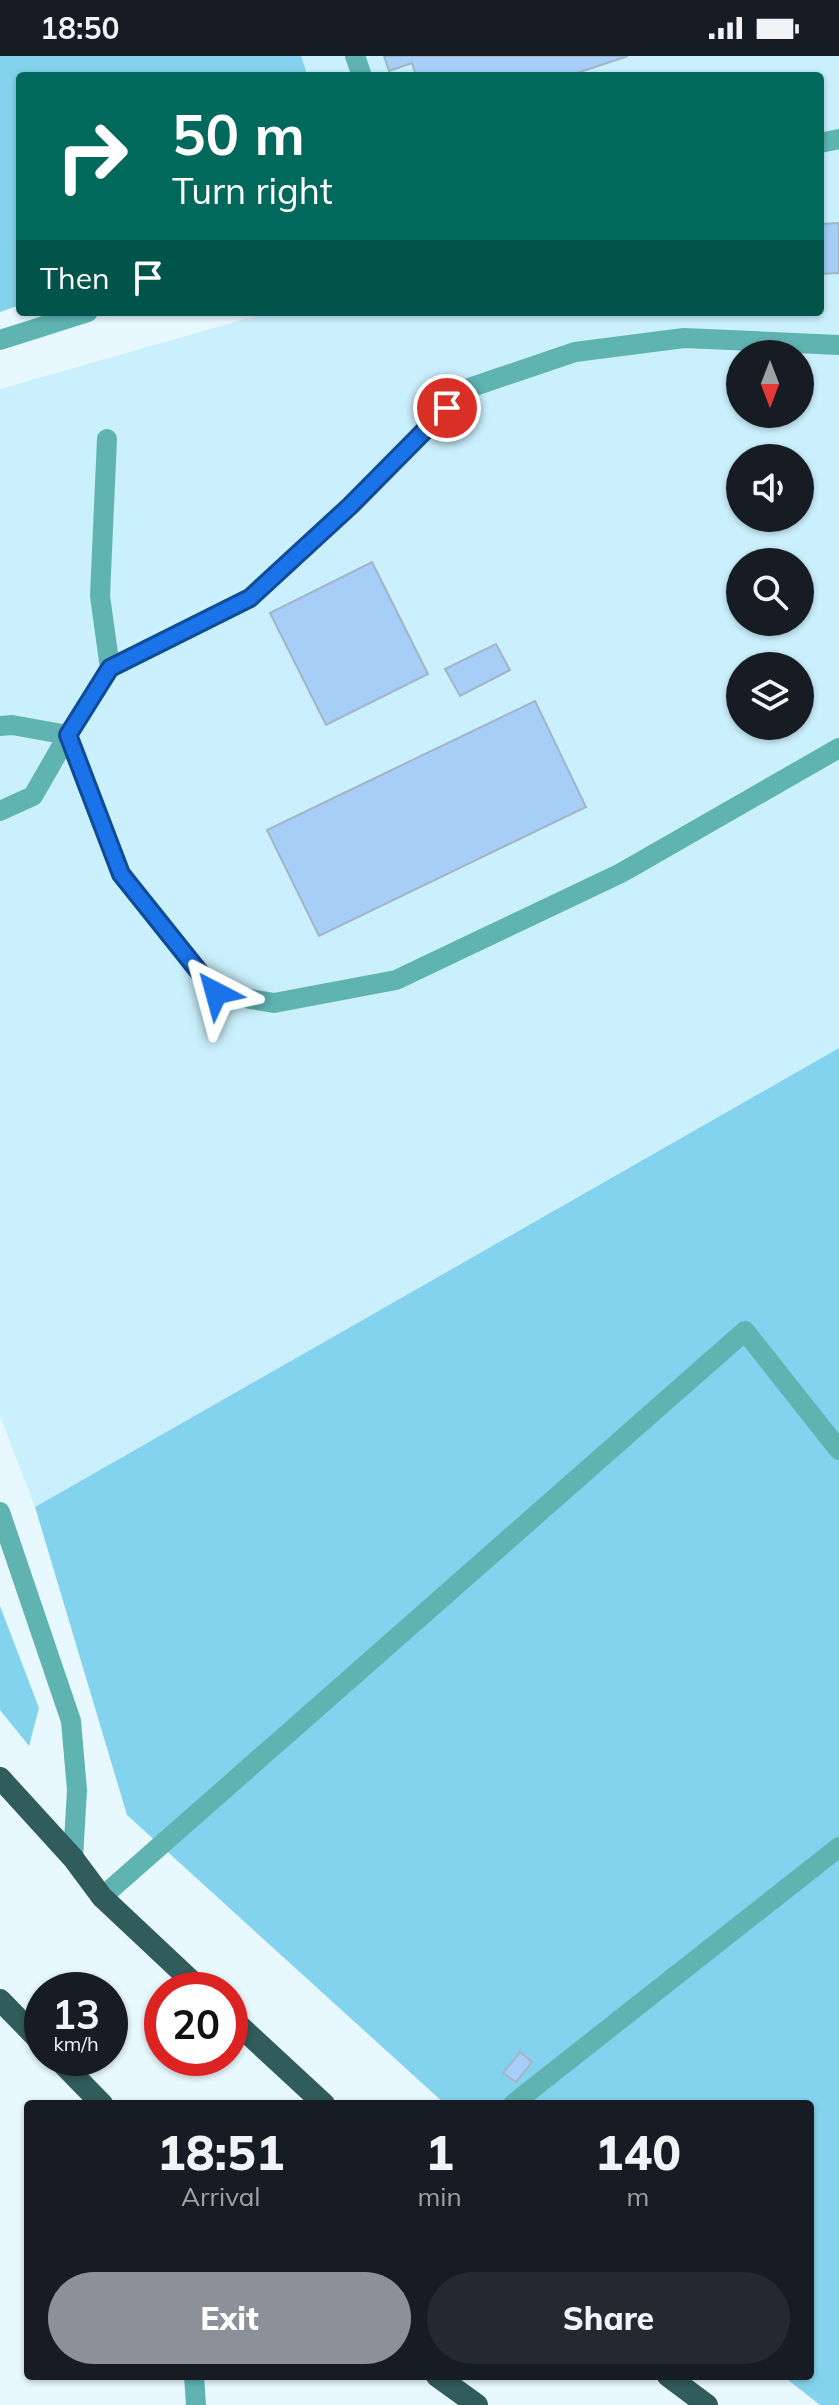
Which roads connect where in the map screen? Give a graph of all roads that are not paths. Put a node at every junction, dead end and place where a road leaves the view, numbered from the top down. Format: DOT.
graph roads {
  1 [pos="75,316"];
  2 [pos="0,340"];
  3 [pos="839,345"];
  4 [pos="107,439"];
  5 [pos="110,668"];
  6 [pos="0,726"];
  7 [pos="68,735"];
  8 [pos="839,748"];
  9 [pos="0,811"];
  10 [pos="839,1450"];
  11 [pos="0,1512"];
  12 [pos="0,1778"];
  13 [pos="839,1847"];
  14 [pos="73,1858"];
  15 [pos="102,1897"];
  16 [pos="182,1972"];
  17 [pos="0,2000"];
  18 [pos="24,2025"];
  19 [pos="248,2034"];
  20 [pos="75,2076"];
  21 [pos="98,2100"];
  22 [pos="320,2100"];
  23 [pos="518,2100"];
  24 [pos="194,2380"];
  25 [pos="443,2380"];
  26 [pos="673,2380"];
  27 [pos="196,2405"];
  28 [pos="477,2405"];
  29 [pos="707,2405"];
  1 -- 2 [label="street"];
  3 -- 5 [label="street"];
  4 -- 5 [label="street"];
  5 -- 7 [label="street"];
  6 -- 7 [label="street"];
  7 -- 8 [label="street"];
  7 -- 9 [label="street"];
  10 -- 15 [label="street"];
  11 -- 14 [label="street"];
  12 -- 14 [label="highway"];
  13 -- 23 [label="street"];
  14 -- 15 [label="highway"];
  15 -- 16 [label="highway"];
  17 -- 18 [label="highway"];
  19 -- 22 [label="highway"];
  20 -- 21 [label="highway"];
  24 -- 27 [label="street"];
  25 -- 28 [label="highway"];
  26 -- 29 [label="highway"];
}
